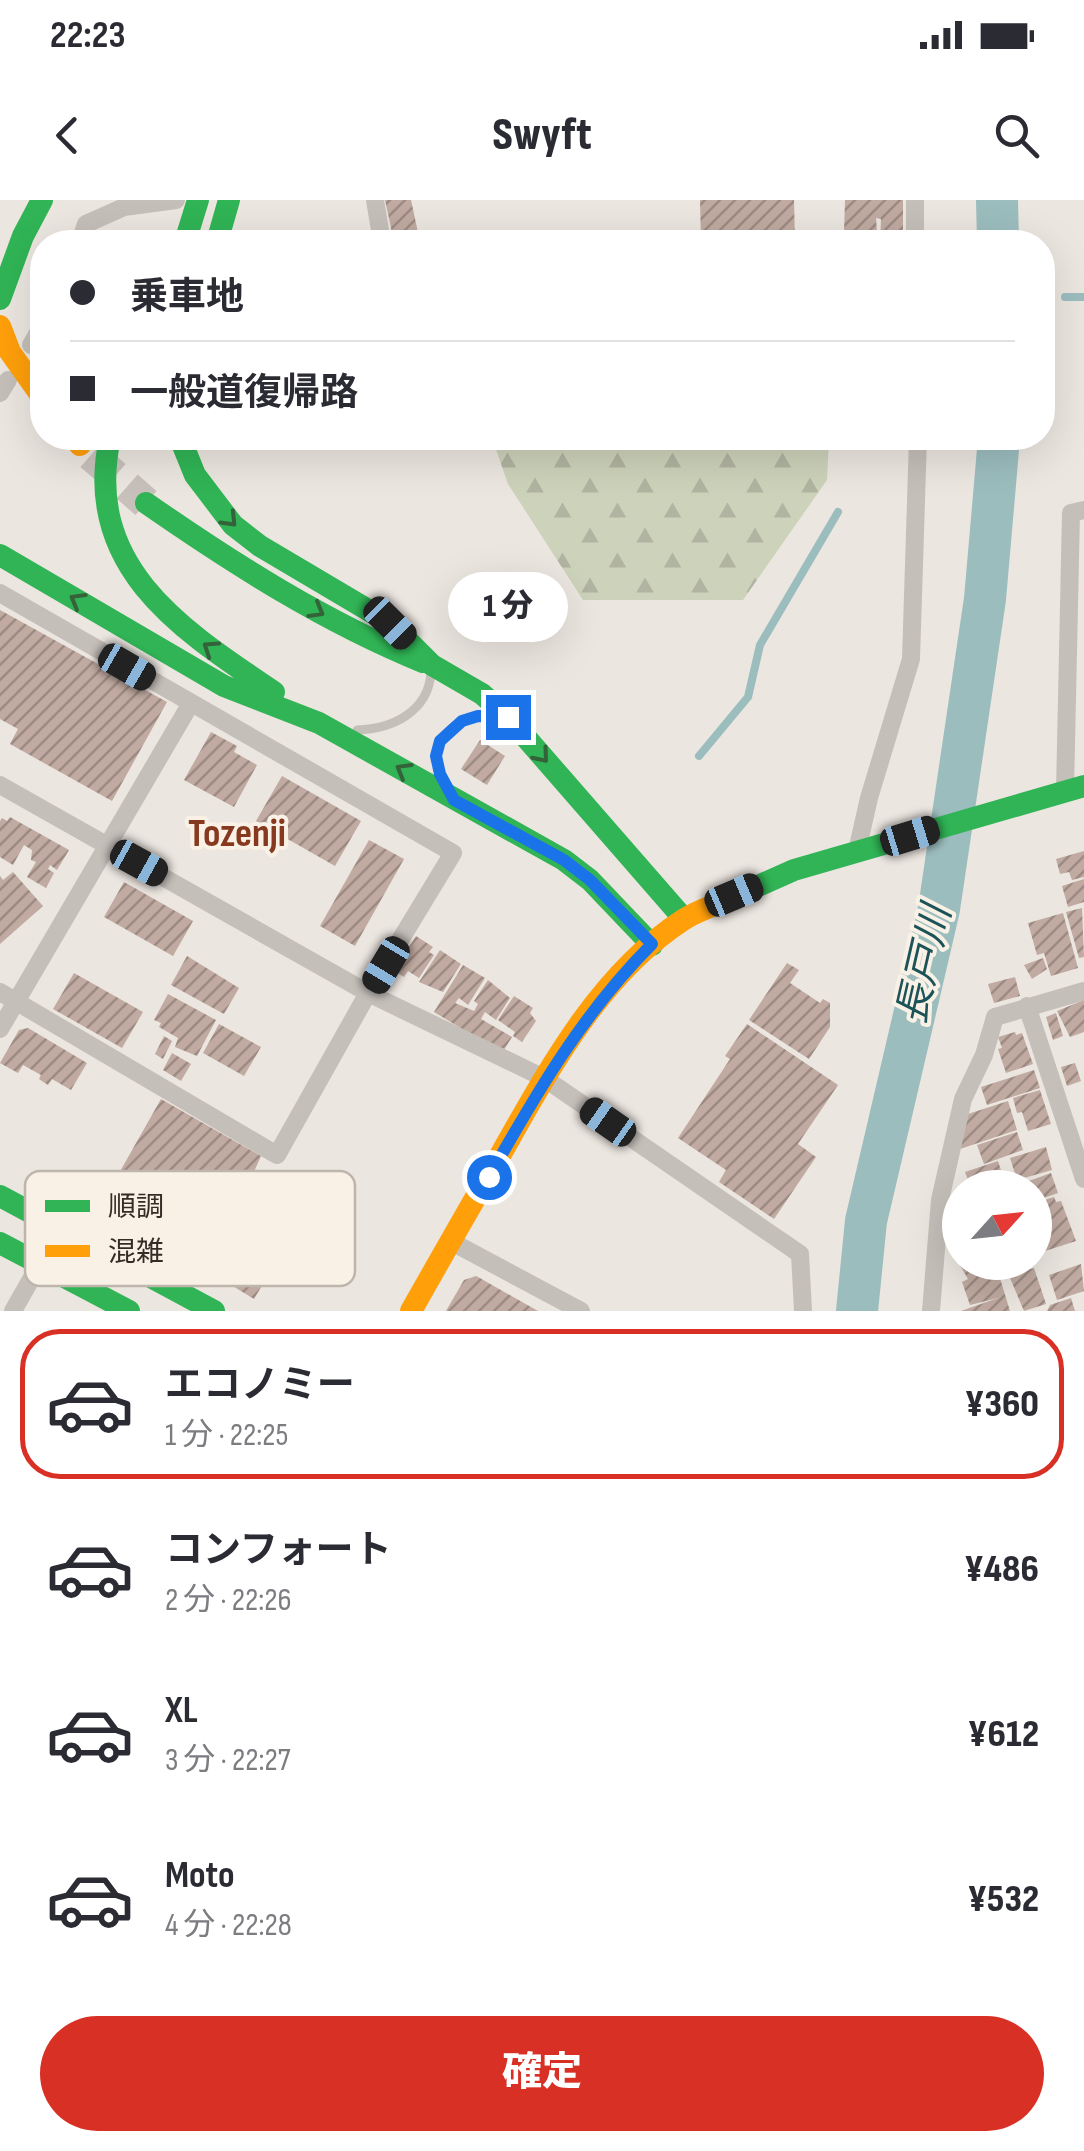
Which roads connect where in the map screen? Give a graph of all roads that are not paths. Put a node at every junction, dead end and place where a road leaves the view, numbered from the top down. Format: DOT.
graph roads {
  1 [pos="42,200"];
  2 [pos="176,200"];
  3 [pos="198,200"];
  4 [pos="229,200"];
  5 [pos="375,200"];
  6 [pos="915,200"];
  7 [pos="123,204"];
  8 [pos="84,230"];
  9 [pos="189,230"];
  10 [pos="220,230"];
  11 [pos="380,230"];
  12 [pos="915,230"];
  13 [pos="0,299"];
  14 [pos="0,326"];
  15 [pos="30,380"];
  16 [pos="108,450"];
  17 [pos="185,450"];
  18 [pos="918,450"];
  19 [pos="146,503"];
  20 [pos="1084,510"];
  21 [pos="0,555"];
  22 [pos="0,594"];
  23 [pos="432,665"];
  24 [pos="191,704"];
  25 [pos="508,717"];
  26 [pos="327,727"];
  27 [pos="0,786"];
  28 [pos="1074,788"];
  29 [pos="454,800"];
  30 [pos="106,845"];
  31 [pos="857,851"];
  32 [pos="684,920"];
  33 [pos="652,944"];
  34 [pos="1084,990"];
  35 [pos="368,992"];
  36 [pos="8,996"];
  37 [pos="1027,1006"];
  38 [pos="0,1029"];
  39 [pos="544,1078"];
  40 [pos="1084,1179"];
  41 [pos="0,1196"];
  42 [pos="25,1209"];
  43 [pos="452,1242"];
  44 [pos="0,1243"];
  45 [pos="25,1257"];
  46 [pos="27,1286"];
  47 [pos="80,1286"];
  48 [pos="167,1286"];
  49 [pos="13,1311"];
  50 [pos="129,1311"];
  51 [pos="214,1311"];
  52 [pos="412,1311"];
  53 [pos="581,1311"];
  54 [pos="803,1311"];
  55 [pos="931,1311"];
  1 -- 13 [label="main road"];
  2 -- 7 [label="street"];
  3 -- 9 [label="main road"];
  4 -- 10 [label="main road"];
  5 -- 11 [label="street"];
  6 -- 12 [label="street"];
  7 -- 8 [label="street"];
  14 -- 15 [label="main road"];
  26 -- 16 [label="main road, one-way"];
  17 -- 23 [label="main road, one-way"];
  18 -- 31 [label="street"];
  19 -- 23 [label="main road, one-way"];
  20 -- 28 [label="street"];
  26 -- 21 [label="main road, one-way"];
  22 -- 24 [label="street"];
  23 -- 25 [label="main road"];
  23 -- 26 [label="lane"];
  24 -- 30 [label="street"];
  24 -- 35 [label="street"];
  25 -- 29 [label="lane"];
  25 -- 32 [label="main road, one-way"];
  29 -- 26 [label="main road, one-way"];
  27 -- 30 [label="street"];
  28 -- 31 [label="main road"];
  29 -- 33 [label="main road"];
  30 -- 35 [label="street"];
  30 -- 36 [label="street"];
  31 -- 32 [label="main road"];
  32 -- 33 [label="main road"];
  33 -- 39 [label="main road"];
  34 -- 37 [label="street"];
  35 -- 36 [label="street"];
  35 -- 39 [label="street"];
  36 -- 38 [label="street"];
  37 -- 40 [label="street"];
  37 -- 55 [label="street"];
  39 -- 43 [label="main road"];
  39 -- 54 [label="street"];
  41 -- 42 [label="main road"];
  43 -- 52 [label="main road"];
  43 -- 53 [label="street"];
  44 -- 45 [label="main road"];
  46 -- 49 [label="street"];
  47 -- 50 [label="main road"];
  48 -- 51 [label="main road"];
}
